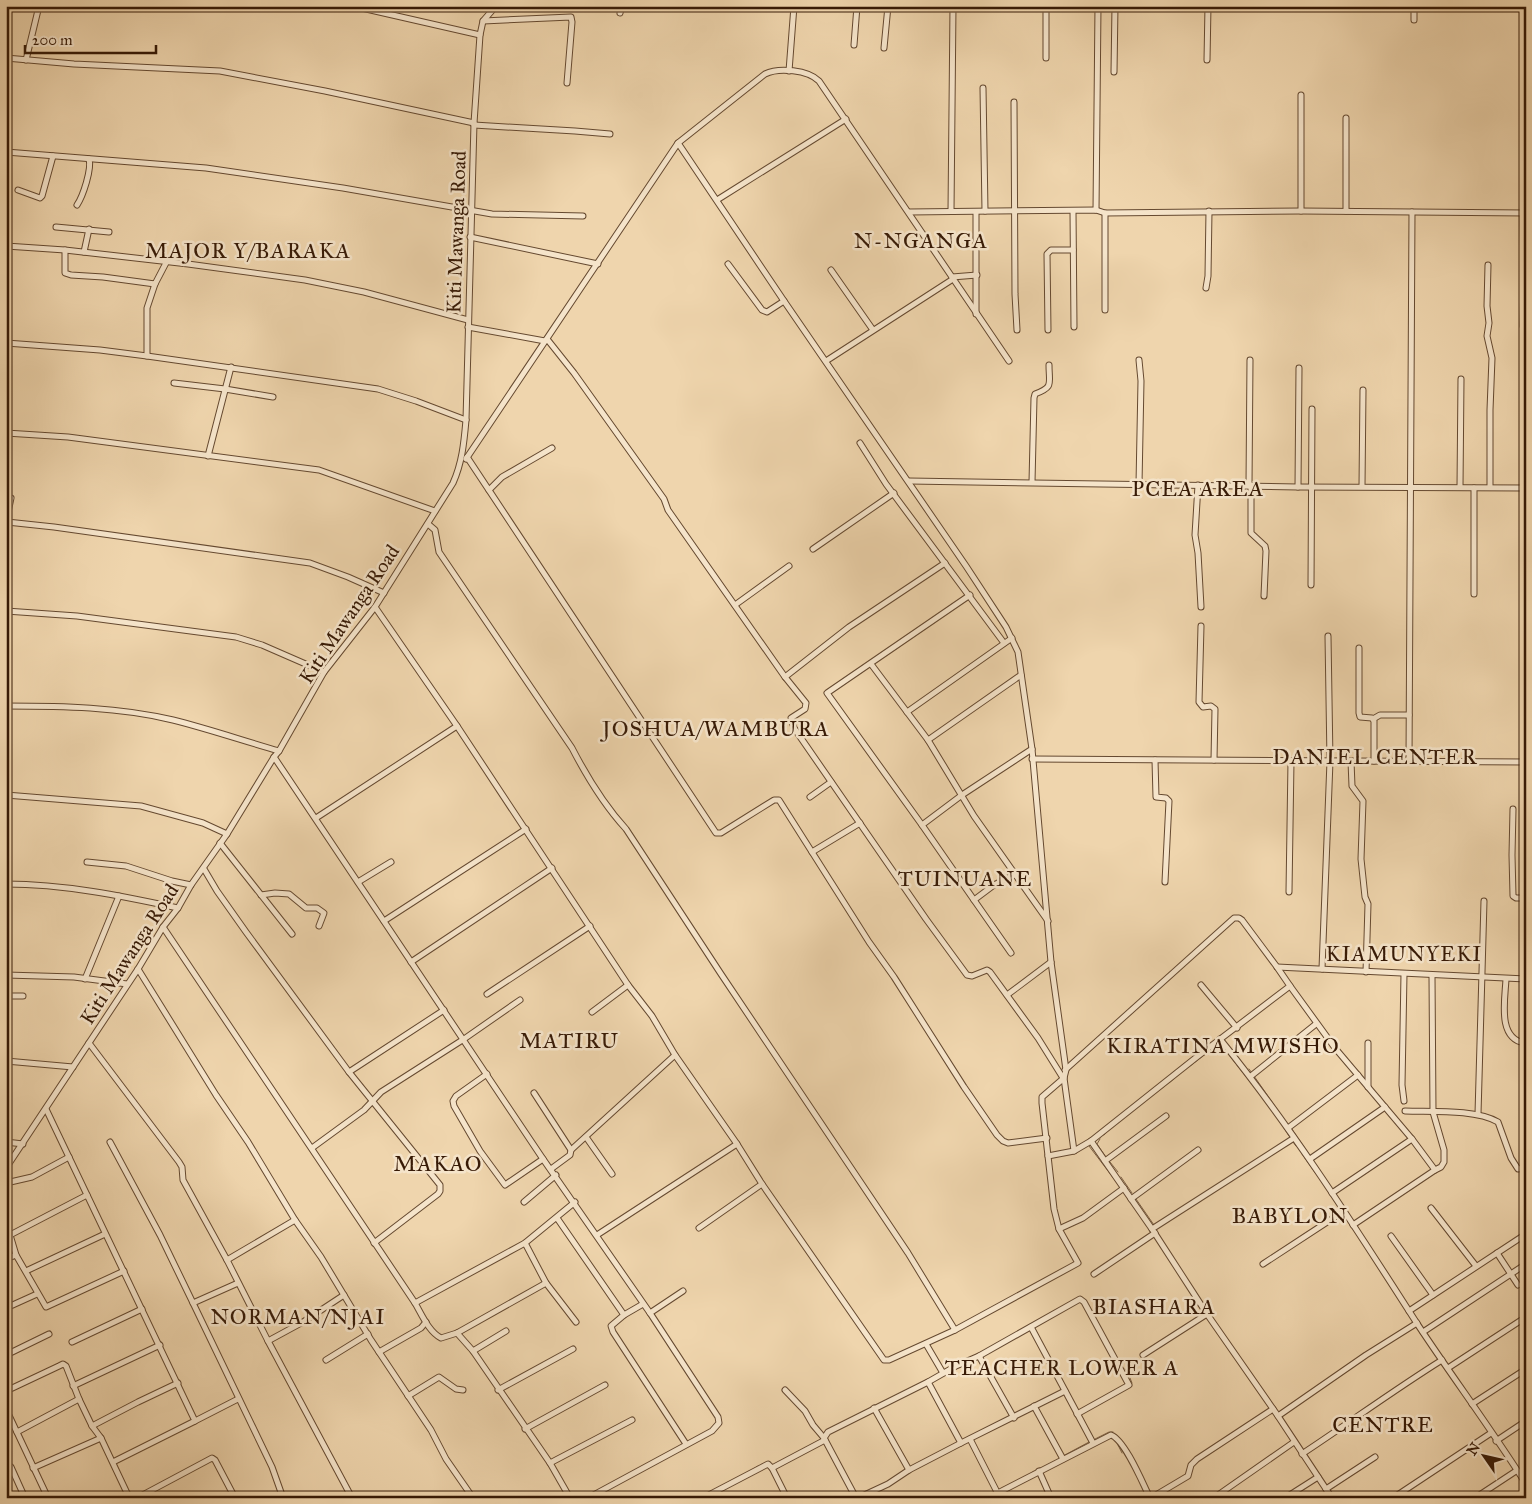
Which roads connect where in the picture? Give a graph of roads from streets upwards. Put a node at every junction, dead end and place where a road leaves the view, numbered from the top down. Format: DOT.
graph roads {
  1 [pos="39,6"];
  2 [pos="353,6"];
  3 [pos="496,6"];
  4 [pos="622,6"];
  5 [pos="794,6"];
  6 [pos="857,6"];
  7 [pos="888,6"];
  8 [pos="953,6"];
  9 [pos="1046,6"];
  10 [pos="1098,6"];
  11 [pos="1115,6"];
  12 [pos="1208,6"];
  13 [pos="1414,6"];
  14 [pos="620,13"];
  15 [pos="1414,20"];
  16 [pos="483,21"];
  17 [pos="480,36"];
  18 [pos="854,44"];
  19 [pos="884,48"];
  20 [pos="6,58"];
  21 [pos="1046,58"];
  22 [pos="26,60"];
  23 [pos="1207,60"];
  24 [pos="789,71"];
  25 [pos="1114,72"];
  26 [pos="567,82"];
  27 [pos="983,88"];
  28 [pos="1301,96"];
  29 [pos="1014,102"];
  30 [pos="1346,118"];
  31 [pos="846,120"];
  32 [pos="474,124"];
  33 [pos="610,134"];
  34 [pos="678,143"];
  35 [pos="6,152"];
  36 [pos="53,156"];
  37 [pos="89,159"];
  38 [pos="18,190"];
  39 [pos="717,200"];
  40 [pos="77,205"];
  41 [pos="1096,210"];
  42 [pos="951,211"];
  43 [pos="985,211"];
  44 [pos="1073,211"];
  45 [pos="1208,211"];
  46 [pos="1301,211"];
  47 [pos="471,212"];
  48 [pos="909,212"];
  49 [pos="976,212"];
  50 [pos="1016,212"];
  51 [pos="1105,212"];
  52 [pos="1346,212"];
  53 [pos="1412,212"];
  54 [pos="1524,213"];
  55 [pos="583,216"];
  56 [pos="56,227"];
  57 [pos="89,229"];
  58 [pos="109,232"];
  59 [pos="470,237"];
  60 [pos="6,246"];
  61 [pos="65,250"];
  62 [pos="1073,250"];
  63 [pos="84,252"];
  64 [pos="167,261"];
  65 [pos="598,264"];
  66 [pos="728,264"];
  67 [pos="1488,265"];
  68 [pos="831,270"];
  69 [pos="977,275"];
  70 [pos="953,278"];
  71 [pos="154,284"];
  72 [pos="1206,288"];
  73 [pos="784,301"];
  74 [pos="1106,310"];
  75 [pos="976,314"];
  76 [pos="468,320"];
  77 [pos="1523,326"];
  78 [pos="468,327"];
  79 [pos="1074,327"];
  80 [pos="874,330"];
  81 [pos="1017,330"];
  82 [pos="1048,330"];
  83 [pos="546,340"];
  84 [pos="6,343"];
  85 [pos="148,356"];
  86 [pos="1139,360"];
  87 [pos="1250,360"];
  88 [pos="1009,361"];
  89 [pos="826,362"];
  90 [pos="1049,365"];
  91 [pos="231,367"];
  92 [pos="1299,368"];
  93 [pos="1461,379"];
  94 [pos="174,383"];
  95 [pos="225,389"];
  96 [pos="1362,390"];
  97 [pos="273,397"];
  98 [pos="1312,408"];
  99 [pos="466,420"];
  100 [pos="6,433"];
  101 [pos="860,443"];
  102 [pos="552,448"];
  103 [pos="208,456"];
  104 [pos="467,458"];
  105 [pos="459,469"];
  106 [pos="909,481"];
  107 [pos="1032,482"];
  108 [pos="1139,484"];
  109 [pos="1198,485"];
  110 [pos="1250,485"];
  111 [pos="1312,486"];
  112 [pos="1362,486"];
  113 [pos="1298,487"];
  114 [pos="1410,487"];
  115 [pos="1460,487"];
  116 [pos="1490,487"];
  117 [pos="1474,488"];
  118 [pos="1526,488"];
  119 [pos="489,490"];
  120 [pos="894,492"];
  121 [pos="11,498"];
  122 [pos="435,512"];
  123 [pos="7,522"];
  124 [pos="428,524"];
  125 [pos="813,549"];
  126 [pos="945,563"];
  127 [pos="789,566"];
  128 [pos="1311,585"];
  129 [pos="384,593"];
  130 [pos="1474,594"];
  131 [pos="970,595"];
  132 [pos="1264,596"];
  133 [pos="735,605"];
  134 [pos="375,607"];
  135 [pos="1201,607"];
  136 [pos="6,611"];
  137 [pos="1200,626"];
  138 [pos="1328,636"];
  139 [pos="1012,638"];
  140 [pos="1004,643"];
  141 [pos="1359,648"];
  142 [pos="871,664"];
  143 [pos="324,672"];
  144 [pos="1021,675"];
  145 [pos="785,677"];
  146 [pos="6,706"];
  147 [pos="907,712"];
  148 [pos="1409,715"];
  149 [pos="1373,719"];
  150 [pos="457,726"];
  151 [pos="928,740"];
  152 [pos="1032,749"];
  153 [pos="280,751"];
  154 [pos="274,757"];
  155 [pos="1032,760"];
  156 [pos="1155,760"];
  157 [pos="1214,760"];
  158 [pos="1291,761"];
  159 [pos="1330,761"];
  160 [pos="1351,761"];
  161 [pos="1374,761"];
  162 [pos="1409,761"];
  163 [pos="1526,762"];
  164 [pos="831,782"];
  165 [pos="6,795"];
  166 [pos="962,795"];
  167 [pos="810,797"];
  168 [pos="1513,809"];
  169 [pos="316,818"];
  170 [pos="860,823"];
  171 [pos="922,825"];
  172 [pos="526,828"];
  173 [pos="227,834"];
  174 [pos="220,843"];
  175 [pos="812,852"];
  176 [pos="87,862"];
  177 [pos="391,862"];
  178 [pos="552,868"];
  179 [pos="204,869"];
  180 [pos="1014,875"];
  181 [pos="358,882"];
  182 [pos="1165,882"];
  183 [pos="6,884"];
  184 [pos="191,885"];
  185 [pos="1290,892"];
  186 [pos="261,895"];
  187 [pos="118,896"];
  188 [pos="1526,898"];
  189 [pos="974,900"];
  190 [pos="1484,901"];
  191 [pos="178,908"];
  192 [pos="384,921"];
  193 [pos="1048,922"];
  194 [pos="319,926"];
  195 [pos="590,926"];
  196 [pos="163,928"];
  197 [pos="292,934"];
  198 [pos="1011,953"];
  199 [pos="411,962"];
  200 [pos="1051,962"];
  201 [pos="1277,966"];
  202 [pos="138,969"];
  203 [pos="1322,969"];
  204 [pos="1366,972"];
  205 [pos="1404,974"];
  206 [pos="6,975"];
  207 [pos="1432,976"];
  208 [pos="1481,977"];
  209 [pos="85,979"];
  210 [pos="1506,979"];
  211 [pos="1526,979"];
  212 [pos="127,984"];
  213 [pos="628,985"];
  214 [pos="1201,985"];
  215 [pos="1290,986"];
  216 [pos="487,994"];
  217 [pos="1007,995"];
  218 [pos="6,996"];
  219 [pos="24,996"];
  220 [pos="520,1000"];
  221 [pos="444,1010"];
  222 [pos="592,1012"];
  223 [pos="1316,1024"];
  224 [pos="1237,1028"];
  225 [pos="464,1039"];
  226 [pos="1220,1039"];
  227 [pos="89,1043"];
  228 [pos="1368,1043"];
  229 [pos="1525,1043"];
  230 [pos="675,1055"];
  231 [pos="6,1061"];
  232 [pos="74,1067"];
  233 [pos="1058,1069"];
  234 [pos="1066,1070"];
  235 [pos="349,1072"];
  236 [pos="486,1074"];
  237 [pos="1358,1075"];
  238 [pos="1251,1076"];
  239 [pos="1063,1078"];
  240 [pos="1368,1088"];
  241 [pos="534,1093"];
  242 [pos="372,1101"];
  243 [pos="1404,1101"];
  244 [pos="1385,1108"];
  245 [pos="46,1109"];
  246 [pos="1405,1110"];
  247 [pos="1433,1112"];
  248 [pos="1478,1114"];
  249 [pos="1166,1116"];
  250 [pos="1288,1128"];
  251 [pos="586,1137"];
  252 [pos="1047,1138"];
  253 [pos="1294,1138"];
  254 [pos="1412,1139"];
  255 [pos="1091,1141"];
  256 [pos="6,1142"];
  257 [pos="110,1142"];
  258 [pos="23,1144"];
  259 [pos="737,1144"];
  260 [pos="312,1148"];
  261 [pos="571,1150"];
  262 [pos="1198,1150"];
  263 [pos="1074,1152"];
  264 [pos="1048,1156"];
  265 [pos="69,1158"];
  266 [pos="543,1158"];
  267 [pos="1310,1159"];
  268 [pos="1105,1161"];
  269 [pos="6,1168"];
  270 [pos="1526,1168"];
  271 [pos="551,1169"];
  272 [pos="1435,1170"];
  273 [pos="612,1174"];
  274 [pos="556,1175"];
  275 [pos="6,1183"];
  276 [pos="762,1184"];
  277 [pos="1124,1188"];
  278 [pos="1332,1193"];
  279 [pos="87,1194"];
  280 [pos="1131,1199"];
  281 [pos="524,1202"];
  282 [pos="575,1202"];
  283 [pos="1431,1208"];
  284 [pos="1344,1211"];
  285 [pos="556,1218"];
  286 [pos="295,1220"];
  287 [pos="1353,1225"];
  288 [pos="699,1228"];
  289 [pos="6,1229"];
  290 [pos="1058,1229"];
  291 [pos="1154,1231"];
  292 [pos="105,1234"];
  293 [pos="1526,1234"];
  294 [pos="10,1235"];
  295 [pos="597,1235"];
  296 [pos="1391,1236"];
  297 [pos="374,1243"];
  298 [pos="525,1244"];
  299 [pos="1497,1253"];
  300 [pos="16,1255"];
  301 [pos="6,1259"];
  302 [pos="227,1260"];
  303 [pos="1263,1264"];
  304 [pos="1526,1264"];
  305 [pos="1476,1266"];
  306 [pos="26,1271"];
  307 [pos="124,1272"];
  308 [pos="1511,1273"];
  309 [pos="1094,1274"];
  310 [pos="238,1283"];
  311 [pos="546,1283"];
  312 [pos="1518,1285"];
  313 [pos="683,1291"];
  314 [pos="37,1294"];
  315 [pos="1433,1295"];
  316 [pos="344,1296"];
  317 [pos="193,1303"];
  318 [pos="415,1303"];
  319 [pos="644,1304"];
  320 [pos="6,1308"];
  321 [pos="142,1308"];
  322 [pos="1409,1311"];
  323 [pos="650,1313"];
  324 [pos="624,1314"];
  325 [pos="1207,1314"];
  326 [pos="1526,1317"];
  327 [pos="426,1322"];
  328 [pos="576,1322"];
  329 [pos="1417,1323"];
  330 [pos="1031,1327"];
  331 [pos="506,1330"];
  332 [pos="956,1330"];
  333 [pos="1422,1332"];
  334 [pos="457,1333"];
  335 [pos="49,1334"];
  336 [pos="368,1334"];
  337 [pos="268,1341"];
  338 [pos="72,1342"];
  339 [pos="926,1344"];
  340 [pos="160,1345"];
  341 [pos="573,1349"];
  342 [pos="473,1351"];
  343 [pos="379,1352"];
  344 [pos="1143,1354"];
  345 [pos="6,1355"];
  346 [pos="979,1356"];
  347 [pos="326,1360"];
  348 [pos="1442,1360"];
  349 [pos="1448,1368"];
  350 [pos="1526,1369"];
  351 [pos="943,1373"];
  352 [pos="928,1382"];
  353 [pos="178,1383"];
  354 [pos="605,1385"];
  355 [pos="73,1386"];
  356 [pos="463,1390"];
  357 [pos="498,1390"];
  358 [pos="785,1390"];
  359 [pos="6,1391"];
  360 [pos="1064,1392"];
  361 [pos="408,1396"];
  362 [pos="79,1399"];
  363 [pos="238,1399"];
  364 [pos="1472,1404"];
  365 [pos="1034,1406"];
  366 [pos="874,1408"];
  367 [pos="1273,1409"];
  368 [pos="7,1412"];
  369 [pos="1077,1414"];
  370 [pos="1278,1416"];
  371 [pos="1014,1418"];
  372 [pos="632,1420"];
  373 [pos="195,1422"];
  374 [pos="1526,1422"];
  375 [pos="92,1426"];
  376 [pos="525,1429"];
  377 [pos="17,1432"];
  378 [pos="1491,1434"];
  379 [pos="101,1438"];
  380 [pos="824,1439"];
  381 [pos="970,1439"];
  382 [pos="1496,1441"];
  383 [pos="1294,1442"];
  384 [pos="961,1443"];
  385 [pos="1093,1443"];
  386 [pos="686,1444"];
  387 [pos="1302,1454"];
  388 [pos="1375,1457"];
  389 [pos="1063,1459"];
  390 [pos="113,1462"];
  391 [pos="6,1463"];
  392 [pos="550,1463"];
  393 [pos="33,1468"];
  394 [pos="772,1468"];
  395 [pos="909,1470"];
  396 [pos="1039,1471"];
  397 [pos="1516,1471"];
  398 [pos="1318,1476"];
  399 [pos="1524,1476"];
  400 [pos="1526,1484"];
  401 [pos="1326,1489"];
  402 [pos="714,1492"];
  403 [pos="997,1492"];
  404 [pos="1218,1495"];
  405 [pos="1526,1495"];
  406 [pos="234,1496"];
  407 [pos="596,1496"];
  408 [pos="25,1498"];
  409 [pos="48,1498"];
  410 [pos="131,1498"];
  411 [pos="137,1498"];
  412 [pos="228,1498"];
  413 [pos="283,1498"];
  414 [pos="352,1498"];
  415 [pos="473,1498"];
  416 [pos="516,1498"];
  417 [pos="522,1498"];
  418 [pos="570,1498"];
  419 [pos="588,1498"];
  420 [pos="703,1498"];
  421 [pos="717,1498"];
  422 [pos="786,1498"];
  423 [pos="857,1498"];
  424 [pos="988,1498"];
  425 [pos="1051,1498"];
  426 [pos="1150,1498"];
  427 [pos="1285,1498"];
  428 [pos="1332,1498"];
  429 [pos="1393,1498"];
  430 [pos="1476,1498"];
  431 [pos="1522,1498"];
  1 -- 22 [label="street"];
  2 -- 17 [label="street"];
  3 -- 16 [label="street, Kiti Mawanga Road"];
  4 -- 14 [label="street"];
  5 -- 24 [label="street"];
  6 -- 18 [label="street"];
  7 -- 19 [label="street"];
  8 -- 42 [label="street"];
  9 -- 21 [label="street"];
  10 -- 41 [label="street"];
  11 -- 25 [label="street"];
  12 -- 23 [label="street"];
  13 -- 15 [label="street"];
  16 -- 17 [label="street, Kiti Mawanga Road"];
  16 -- 26 [label="street"];
  17 -- 32 [label="street, Kiti Mawanga Road"];
  20 -- 22 [label="street"];
  22 -- 32 [label="street"];
  24 -- 31 [label="street"];
  24 -- 34 [label="street"];
  27 -- 43 [label="street"];
  28 -- 46 [label="street"];
  29 -- 50 [label="street"];
  30 -- 52 [label="street"];
  31 -- 39 [label="street"];
  31 -- 48 [label="street"];
  32 -- 33 [label="street"];
  32 -- 47 [label="street, Kiti Mawanga Road"];
  34 -- 39 [label="street"];
  34 -- 65 [label="street"];
  35 -- 36 [label="street"];
  36 -- 37 [label="street"];
  36 -- 38 [label="street"];
  37 -- 40 [label="street"];
  37 -- 47 [label="street"];
  39 -- 73 [label="street"];
  41 -- 44 [label="street"];
  41 -- 51 [label="street"];
  42 -- 48 [label="street"];
  42 -- 49 [label="street"];
  43 -- 49 [label="street"];
  43 -- 50 [label="street"];
  44 -- 50 [label="street"];
  44 -- 62 [label="street"];
  45 -- 46 [label="street"];
  45 -- 51 [label="street"];
  45 -- 72 [label="street"];
  46 -- 52 [label="street"];
  47 -- 55 [label="street"];
  47 -- 59 [label="street, Kiti Mawanga Road"];
  48 -- 70 [label="street"];
  49 -- 69 [label="street"];
  50 -- 81 [label="street"];
  51 -- 74 [label="street"];
  52 -- 53 [label="street"];
  53 -- 54 [label="street"];
  53 -- 114 [label="street"];
  54 -- 77 [label="street"];
  56 -- 57 [label="street"];
  57 -- 58 [label="street"];
  57 -- 63 [label="street"];
  59 -- 65 [label="street"];
  59 -- 76 [label="street, Kiti Mawanga Road"];
  60 -- 61 [label="street"];
  61 -- 63 [label="street"];
  61 -- 71 [label="street"];
  62 -- 79 [label="street"];
  62 -- 82 [label="street"];
  63 -- 64 [label="street"];
  64 -- 71 [label="street"];
  64 -- 76 [label="street"];
  65 -- 83 [label="street"];
  66 -- 73 [label="street"];
  67 -- 116 [label="street"];
  68 -- 80 [label="street"];
  69 -- 70 [label="street"];
  69 -- 75 [label="street"];
  70 -- 75 [label="street"];
  70 -- 80 [label="street"];
  71 -- 85 [label="street"];
  73 -- 89 [label="street"];
  75 -- 88 [label="street"];
  76 -- 78 [label="street, Kiti Mawanga Road"];
  78 -- 83 [label="street"];
  78 -- 99 [label="street, Kiti Mawanga Road"];
  80 -- 89 [label="street"];
  83 -- 104 [label="street"];
  83 -- 133 [label="street"];
  84 -- 85 [label="street"];
  85 -- 91 [label="street"];
  86 -- 108 [label="street"];
  87 -- 110 [label="street"];
  89 -- 106 [label="street"];
  90 -- 107 [label="street"];
  91 -- 95 [label="street"];
  91 -- 99 [label="street"];
  92 -- 113 [label="street"];
  93 -- 115 [label="street"];
  94 -- 95 [label="street"];
  95 -- 97 [label="street"];
  95 -- 103 [label="street"];
  96 -- 112 [label="street"];
  98 -- 111 [label="street"];
  99 -- 105 [label="street, Kiti Mawanga Road"];
  100 -- 103 [label="street"];
  101 -- 120 [label="street"];
  102 -- 119 [label="street"];
  103 -- 122 [label="street"];
  104 -- 105 [label="street"];
  104 -- 119 [label="street"];
  105 -- 122 [label="street, Kiti Mawanga Road"];
  106 -- 107 [label="street"];
  106 -- 139 [label="street"];
  107 -- 108 [label="street"];
  108 -- 109 [label="street"];
  109 -- 110 [label="street"];
  109 -- 135 [label="street"];
  110 -- 113 [label="street"];
  110 -- 132 [label="street"];
  111 -- 112 [label="street"];
  111 -- 113 [label="street"];
  111 -- 128 [label="street"];
  112 -- 114 [label="street"];
  114 -- 115 [label="street"];
  114 -- 148 [label="street"];
  115 -- 117 [label="street"];
  116 -- 117 [label="street"];
  116 -- 118 [label="street"];
  117 -- 130 [label="street"];
  119 -- 175 [label="street"];
  120 -- 125 [label="street"];
  120 -- 126 [label="street"];
  121 -- 123 [label="street"];
  122 -- 124 [label="street, Kiti Mawanga Road"];
  123 -- 129 [label="street"];
  124 -- 129 [label="street, Kiti Mawanga Road"];
  124 -- 332 [label="street"];
  126 -- 131 [label="street"];
  126 -- 145 [label="street"];
  127 -- 133 [label="street"];
  129 -- 134 [label="street, Kiti Mawanga Road"];
  131 -- 140 [label="street"];
  131 -- 142 [label="street"];
  133 -- 145 [label="street"];
  134 -- 143 [label="street, Kiti Mawanga Road"];
  134 -- 150 [label="street"];
  136 -- 143 [label="street"];
  137 -- 157 [label="street"];
  138 -- 159 [label="street"];
  139 -- 140 [label="street"];
  139 -- 144 [label="street"];
  140 -- 147 [label="street"];
  141 -- 149 [label="street"];
  142 -- 147 [label="street"];
  142 -- 171 [label="street"];
  143 -- 153 [label="street, Kiti Mawanga Road"];
  144 -- 151 [label="street"];
  144 -- 152 [label="street"];
  145 -- 164 [label="street"];
  146 -- 153 [label="street"];
  147 -- 151 [label="street"];
  148 -- 149 [label="street"];
  148 -- 162 [label="street"];
  149 -- 161 [label="street"];
  150 -- 169 [label="street"];
  150 -- 172 [label="street"];
  151 -- 166 [label="street"];
  152 -- 155 [label="street"];
  152 -- 166 [label="street"];
  153 -- 154 [label="street, Kiti Mawanga Road"];
  154 -- 169 [label="street"];
  154 -- 173 [label="street, Kiti Mawanga Road"];
  155 -- 156 [label="street"];
  155 -- 193 [label="street"];
  156 -- 157 [label="street"];
  156 -- 182 [label="street"];
  157 -- 158 [label="street"];
  158 -- 159 [label="street"];
  158 -- 185 [label="street"];
  159 -- 160 [label="street"];
  159 -- 203 [label="street"];
  160 -- 161 [label="street"];
  160 -- 204 [label="street"];
  161 -- 162 [label="street"];
  162 -- 163 [label="street"];
  164 -- 167 [label="street"];
  164 -- 170 [label="street"];
  165 -- 173 [label="street"];
  166 -- 171 [label="street"];
  166 -- 180 [label="street"];
  168 -- 188 [label="street"];
  169 -- 181 [label="street"];
  170 -- 175 [label="street"];
  170 -- 217 [label="street"];
  171 -- 189 [label="street"];
  172 -- 178 [label="street"];
  172 -- 192 [label="street"];
  173 -- 174 [label="street, Kiti Mawanga Road"];
  174 -- 179 [label="street, Kiti Mawanga Road"];
  174 -- 186 [label="street"];
  175 -- 252 [label="street"];
  176 -- 184 [label="street"];
  177 -- 181 [label="street"];
  178 -- 195 [label="street"];
  178 -- 199 [label="street"];
  179 -- 184 [label="street, Kiti Mawanga Road"];
  179 -- 235 [label="street"];
  180 -- 189 [label="street"];
  180 -- 193 [label="street"];
  181 -- 192 [label="street"];
  183 -- 187 [label="street"];
  184 -- 191 [label="street, Kiti Mawanga Road"];
  186 -- 194 [label="street"];
  186 -- 197 [label="street"];
  187 -- 191 [label="street"];
  187 -- 209 [label="street"];
  189 -- 198 [label="street"];
  190 -- 208 [label="street"];
  191 -- 196 [label="street, Kiti Mawanga Road"];
  192 -- 199 [label="street"];
  193 -- 200 [label="street"];
  195 -- 213 [label="street"];
  195 -- 216 [label="street"];
  196 -- 202 [label="street, Kiti Mawanga Road"];
  196 -- 260 [label="street"];
  199 -- 221 [label="street"];
  200 -- 217 [label="street"];
  200 -- 234 [label="street"];
  201 -- 203 [label="street"];
  201 -- 215 [label="street"];
  201 -- 234 [label="street"];
  202 -- 212 [label="street, Kiti Mawanga Road"];
  202 -- 286 [label="street"];
  203 -- 204 [label="street"];
  204 -- 205 [label="street"];
  205 -- 207 [label="street"];
  205 -- 243 [label="street"];
  206 -- 209 [label="street"];
  207 -- 208 [label="street"];
  207 -- 247 [label="street"];
  208 -- 210 [label="street"];
  208 -- 248 [label="street"];
  209 -- 212 [label="street"];
  210 -- 211 [label="street"];
  210 -- 229 [label="street"];
  212 -- 227 [label="street, Kiti Mawanga Road"];
  213 -- 222 [label="street"];
  213 -- 230 [label="street"];
  214 -- 224 [label="street"];
  215 -- 223 [label="street"];
  215 -- 224 [label="street"];
  217 -- 233 [label="street"];
  218 -- 219 [label="street"];
  220 -- 225 [label="street"];
  221 -- 225 [label="street"];
  221 -- 235 [label="street"];
  223 -- 237 [label="street"];
  223 -- 238 [label="street"];
  224 -- 226 [label="street"];
  225 -- 236 [label="street"];
  225 -- 242 [label="street"];
  226 -- 238 [label="street"];
  226 -- 255 [label="street"];
  227 -- 232 [label="street, Kiti Mawanga Road"];
  227 -- 302 [label="street"];
  228 -- 240 [label="street"];
  230 -- 251 [label="street"];
  230 -- 259 [label="street"];
  231 -- 232 [label="street"];
  232 -- 245 [label="street, Kiti Mawanga Road"];
  233 -- 234 [label="street"];
  233 -- 239 [label="street"];
  234 -- 239 [label="street"];
  235 -- 242 [label="street"];
  236 -- 266 [label="street"];
  236 -- 266 [label="street"];
  237 -- 240 [label="street"];
  237 -- 250 [label="street"];
  238 -- 250 [label="street"];
  239 -- 252 [label="street"];
  239 -- 263 [label="street"];
  240 -- 244 [label="street"];
  241 -- 261 [label="street"];
  242 -- 260 [label="street"];
  242 -- 297 [label="street"];
  244 -- 254 [label="street"];
  244 -- 267 [label="street"];
  245 -- 258 [label="street, Kiti Mawanga Road"];
  245 -- 265 [label="street"];
  246 -- 247 [label="street"];
  247 -- 248 [label="street"];
  247 -- 272 [label="street"];
  248 -- 270 [label="street"];
  249 -- 268 [label="street"];
  250 -- 253 [label="street"];
  251 -- 261 [label="street"];
  251 -- 273 [label="street"];
  252 -- 264 [label="street"];
  253 -- 267 [label="street"];
  253 -- 291 [label="street"];
  254 -- 272 [label="street"];
  254 -- 278 [label="street"];
  255 -- 263 [label="street"];
  255 -- 268 [label="street"];
  256 -- 258 [label="street"];
  257 -- 317 [label="street"];
  258 -- 269 [label="street, Kiti Mawanga Road"];
  259 -- 276 [label="street"];
  259 -- 295 [label="street"];
  260 -- 297 [label="street"];
  261 -- 271 [label="street"];
  262 -- 280 [label="street"];
  263 -- 264 [label="street"];
  264 -- 290 [label="street"];
  265 -- 275 [label="street"];
  265 -- 279 [label="street"];
  266 -- 271 [label="street"];
  267 -- 278 [label="street"];
  268 -- 277 [label="street"];
  271 -- 274 [label="street"];
  272 -- 287 [label="street"];
  274 -- 281 [label="street"];
  274 -- 282 [label="street"];
  276 -- 288 [label="street"];
  276 -- 339 [label="street"];
  277 -- 280 [label="street"];
  277 -- 290 [label="street"];
  278 -- 284 [label="street"];
  279 -- 292 [label="street"];
  279 -- 294 [label="street"];
  280 -- 291 [label="street"];
  282 -- 285 [label="street"];
  282 -- 295 [label="street"];
  283 -- 305 [label="street"];
  284 -- 287 [label="street"];
  284 -- 303 [label="street"];
  285 -- 298 [label="street"];
  285 -- 324 [label="street"];
  286 -- 302 [label="street"];
  286 -- 316 [label="street"];
  287 -- 322 [label="street"];
  289 -- 294 [label="street"];
  290 -- 332 [label="street"];
  291 -- 309 [label="street"];
  291 -- 325 [label="street"];
  292 -- 306 [label="street"];
  292 -- 307 [label="street"];
  293 -- 299 [label="street"];
  294 -- 300 [label="street"];
  295 -- 319 [label="street"];
  296 -- 315 [label="street"];
  297 -- 318 [label="street"];
  298 -- 311 [label="street"];
  298 -- 318 [label="street"];
  299 -- 305 [label="street"];
  299 -- 308 [label="street"];
  300 -- 301 [label="street"];
  300 -- 306 [label="street"];
  302 -- 310 [label="street"];
  304 -- 308 [label="street"];
  305 -- 315 [label="street"];
  306 -- 314 [label="street"];
  307 -- 314 [label="street"];
  307 -- 321 [label="street"];
  308 -- 312 [label="street"];
  308 -- 333 [label="street"];
  310 -- 317 [label="street"];
  310 -- 337 [label="street"];
  311 -- 328 [label="street"];
  311 -- 334 [label="street"];
  313 -- 323 [label="street"];
  314 -- 320 [label="street"];
  315 -- 322 [label="street"];
  316 -- 336 [label="street"];
  316 -- 337 [label="street"];
  317 -- 363 [label="street"];
  318 -- 327 [label="street"];
  319 -- 323 [label="street"];
  319 -- 324 [label="street"];
  321 -- 338 [label="street"];
  321 -- 340 [label="street"];
  322 -- 329 [label="street"];
  323 -- 386 [label="street"];
  324 -- 386 [label="street"];
  325 -- 344 [label="street"];
  325 -- 367 [label="street"];
  326 -- 349 [label="street"];
  327 -- 334 [label="street"];
  327 -- 343 [label="street"];
  329 -- 333 [label="street"];
  329 -- 370 [label="street"];
  330 -- 346 [label="street"];
  330 -- 360 [label="street"];
  330 -- 369 [label="street"];
  331 -- 342 [label="street"];
  332 -- 339 [label="street"];
  333 -- 348 [label="street"];
  334 -- 342 [label="street"];
  335 -- 345 [label="street"];
  336 -- 343 [label="street"];
  336 -- 347 [label="street"];
  337 -- 414 [label="street"];
  339 -- 351 [label="street"];
  340 -- 353 [label="street"];
  340 -- 355 [label="street"];
  341 -- 357 [label="street"];
  342 -- 357 [label="street"];
  343 -- 361 [label="street"];
  346 -- 351 [label="street"];
  346 -- 371 [label="street"];
  348 -- 349 [label="street"];
  348 -- 387 [label="street"];
  349 -- 364 [label="street"];
  350 -- 364 [label="street"];
  351 -- 352 [label="street"];
  352 -- 366 [label="street"];
  352 -- 384 [label="street"];
  353 -- 373 [label="street"];
  353 -- 375 [label="street"];
  354 -- 376 [label="street"];
  355 -- 359 [label="street"];
  355 -- 362 [label="street"];
  356 -- 361 [label="street"];
  357 -- 376 [label="street"];
  358 -- 380 [label="street"];
  360 -- 365 [label="street"];
  360 -- 369 [label="street"];
  361 -- 415 [label="street"];
  362 -- 375 [label="street"];
  362 -- 377 [label="street"];
  363 -- 373 [label="street"];
  363 -- 413 [label="street"];
  364 -- 378 [label="street"];
  365 -- 371 [label="street"];
  365 -- 389 [label="street"];
  366 -- 380 [label="street"];
  366 -- 395 [label="street"];
  367 -- 370 [label="street"];
  367 -- 426 [label="street"];
  368 -- 377 [label="street"];
  369 -- 385 [label="street"];
  370 -- 383 [label="street"];
  371 -- 381 [label="street"];
  372 -- 392 [label="street"];
  373 -- 390 [label="street"];
  374 -- 382 [label="street"];
  375 -- 379 [label="street"];
  376 -- 392 [label="street"];
  377 -- 393 [label="street"];
  378 -- 382 [label="street"];
  378 -- 429 [label="street"];
  379 -- 390 [label="street"];
  379 -- 393 [label="street"];
  380 -- 394 [label="street"];
  380 -- 423 [label="street"];
  381 -- 384 [label="street"];
  381 -- 403 [label="street"];
  382 -- 397 [label="street"];
  383 -- 387 [label="street"];
  383 -- 404 [label="street"];
  384 -- 395 [label="street"];
  385 -- 389 [label="street"];
  385 -- 426 [label="street"];
  386 -- 407 [label="street"];
  387 -- 398 [label="street"];
  388 -- 401 [label="street"];
  389 -- 396 [label="street"];
  390 -- 410 [label="street"];
  391 -- 408 [label="street"];
  392 -- 418 [label="street"];
  393 -- 409 [label="street"];
  394 -- 402 [label="street"];
  394 -- 422 [label="street"];
  395 -- 423 [label="street"];
  396 -- 403 [label="street"];
  396 -- 425 [label="street"];
  397 -- 399 [label="street"];
  397 -- 430 [label="street"];
  398 -- 401 [label="street"];
  398 -- 427 [label="street"];
  399 -- 400 [label="street"];
  401 -- 428 [label="street"];
  402 -- 420 [label="street"];
  402 -- 421 [label="street"];
  403 -- 424 [label="street"];
  405 -- 431 [label="street"];
  406 -- 411 [label="street"];
  406 -- 412 [label="street"];
  407 -- 419 [label="street"];
  416 -- 417 [label="street"];
}
